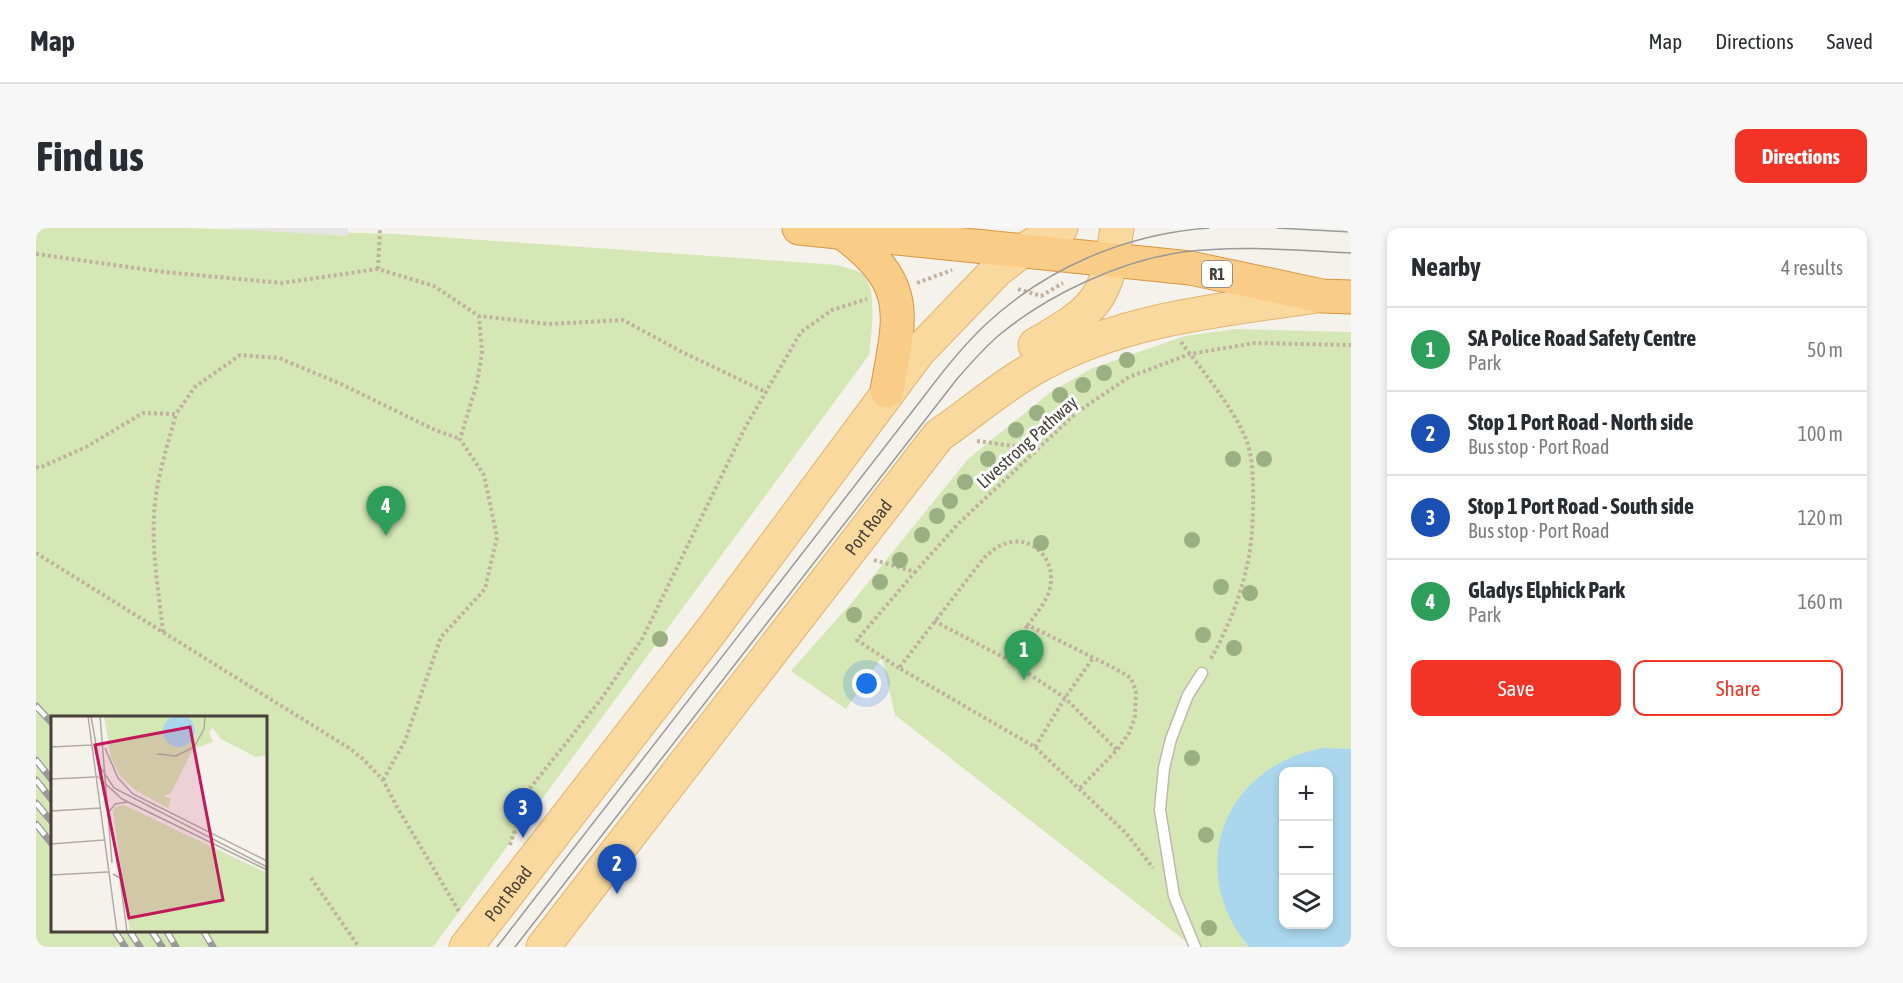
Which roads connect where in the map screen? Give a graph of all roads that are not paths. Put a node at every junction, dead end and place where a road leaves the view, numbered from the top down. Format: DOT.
graph roads {
  1 [pos="799,228"];
  2 [pos="1061,228"];
  3 [pos="1117,228"];
  4 [pos="843,233"];
  5 [pos="1022,251"];
  6 [pos="1111,261"];
  7 [pos="1336,296"];
  8 [pos="887,391"];
  9 [pos="939,435"];
  10 [pos="1202,673"];
  11 [pos="460,934"];
  12 [pos="543,947"];
  13 [pos="1195,947"];
  1 -- 4 [label="highway, R1"];
  2 -- 5 [label="main road, Port Road"];
  3 -- 6 [label="main road"];
  4 -- 5 [label="highway, R1"];
  4 -- 8 [label="highway"];
  5 -- 6 [label="highway, Port Road / R1"];
  5 -- 8 [label="main road, Port Road"];
  6 -- 7 [label="highway, Port Road / R1"];
  6 -- 9 [label="main road"];
  7 -- 9 [label="main road, Port Road"];
  8 -- 11 [label="main road, Port Road"];
  9 -- 12 [label="main road, Port Road"];
  10 -- 13 [label="lane"];
}
